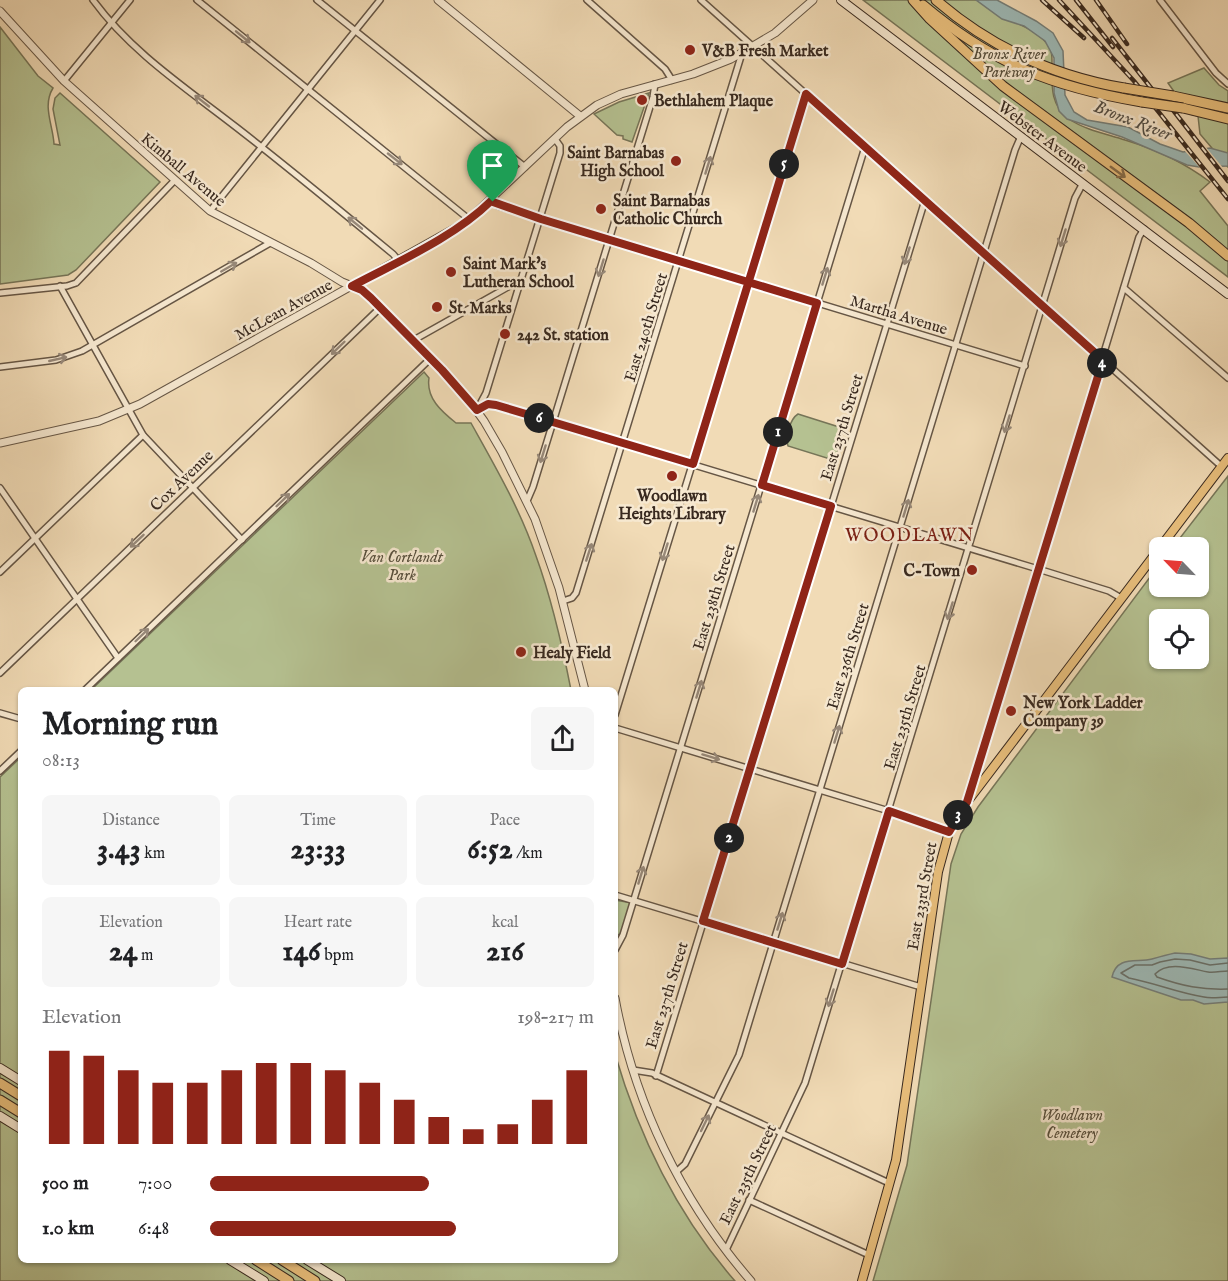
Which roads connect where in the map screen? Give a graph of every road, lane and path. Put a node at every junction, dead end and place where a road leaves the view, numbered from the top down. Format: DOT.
graph roads {
  1 [pos="93,0"];
  2 [pos="130,0"];
  3 [pos="197,0"];
  4 [pos="317,0"];
  5 [pos="380,0"];
  6 [pos="438,0"];
  7 [pos="587,0"];
  8 [pos="701,0"];
  9 [pos="813,0"];
  10 [pos="841,0"];
  11 [pos="915,0"];
  12 [pos="936,0"];
  13 [pos="1160,0"];
  14 [pos="0,11"];
  15 [pos="110,23"];
  16 [pos="355,31"];
  17 [pos="754,47"];
  18 [pos="742,53"];
  19 [pos="672,80"];
  20 [pos="64,81"];
  21 [pos="655,84"];
  22 [pos="1228,84"];
  23 [pos="308,90"];
  24 [pos="806,94"];
  25 [pos="1228,108"];
  26 [pos="580,116"];
  27 [pos="1228,119"];
  28 [pos="1021,136"];
  29 [pos="555,139"];
  30 [pos="262,147"];
  31 [pos="865,147"];
  32 [pos="525,167"];
  33 [pos="174,181"];
  34 [pos="1083,183"];
  35 [pos="925,200"];
  36 [pos="491,201"];
  37 [pos="210,212"];
  38 [pos="541,219"];
  39 [pos="470,220"];
  40 [pos="1144,229"];
  41 [pos="610,240"];
  42 [pos="270,243"];
  43 [pos="983,253"];
  44 [pos="1228,256"];
  45 [pos="399,261"];
  46 [pos="679,261"];
  47 [pos="522,279"];
  48 [pos="748,282"];
  49 [pos="60,286"];
  50 [pos="352,286"];
  51 [pos="1124,288"];
  52 [pos="0,293"];
  53 [pos="1228,294"];
  54 [pos="817,303"];
  55 [pos="1043,306"];
  56 [pos="381,308"];
  57 [pos="886,324"];
  58 [pos="412,341"];
  59 [pos="956,345"];
  60 [pos="91,346"];
  61 [pos="430,359"];
  62 [pos="1103,360"];
  63 [pos="1025,366"];
  64 [pos="0,367"];
  65 [pos="1228,378"];
  66 [pos="129,409"];
  67 [pos="477,410"];
  68 [pos="553,422"];
  69 [pos="143,435"];
  70 [pos="0,443"];
  71 [pos="623,443"];
  72 [pos="1228,458"];
  73 [pos="693,464"];
  74 [pos="1221,466"];
  75 [pos="762,485"];
  76 [pos="193,487"];
  77 [pos="0,488"];
  78 [pos="526,501"];
  79 [pos="831,506"];
  80 [pos="900,527"];
  81 [pos="35,539"];
  82 [pos="242,540"];
  83 [pos="969,549"];
  84 [pos="1038,570"];
  85 [pos="0,572"];
  86 [pos="76,598"];
  87 [pos="1121,598"];
  88 [pos="563,601"];
  89 [pos="118,658"];
  90 [pos="0,673"];
  91 [pos="88,687"];
  92 [pos="584,687"];
  93 [pos="618,705"];
  94 [pos="0,713"];
  95 [pos="18,718"];
  96 [pos="618,730"];
  97 [pos="681,748"];
  98 [pos="18,754"];
  99 [pos="1,768"];
  100 [pos="751,769"];
  101 [pos="820,790"];
  102 [pos="967,802"];
  103 [pos="889,811"];
  104 [pos="949,832"];
  105 [pos="618,896"];
  106 [pos="634,900"];
  107 [pos="703,921"];
  108 [pos="774,943"];
  109 [pos="618,945"];
  110 [pos="842,964"];
  111 [pos="921,987"];
  112 [pos="618,1010"];
  113 [pos="0,1068"];
  114 [pos="633,1070"];
  115 [pos="656,1076"];
  116 [pos="18,1079"];
  117 [pos="0,1083"];
  118 [pos="18,1094"];
  119 [pos="0,1100"];
  120 [pos="715,1103"];
  121 [pos="18,1111"];
  122 [pos="0,1116"];
  123 [pos="18,1127"];
  124 [pos="782,1134"];
  125 [pos="676,1172"];
  126 [pos="890,1183"];
  127 [pos="749,1200"];
  128 [pos="726,1250"];
  129 [pos="869,1255"];
  130 [pos="235,1263"];
  131 [pos="261,1263"];
  132 [pos="287,1263"];
  133 [pos="312,1263"];
  134 [pos="264,1281"];
  135 [pos="289,1281"];
  136 [pos="315,1281"];
  137 [pos="340,1281"];
  138 [pos="751,1281"];
  139 [pos="862,1281"];
  1 -- 15 [label="street"];
  2 -- 15 [label="street"];
  3 -- 23 [label="street, one-way"];
  4 -- 16 [label="street"];
  5 -- 16 [label="street"];
  6 -- 26 [label="street"];
  7 -- 19 [label="street"];
  8 -- 17 [label="street"];
  9 -- 17 [label="street, McLean Avenue"];
  10 -- 28 [label="main road, Webster Avenue"];
  11 -- 27 [label="highway, bridge"];
  11 -- 44 [label="highway, one-way"];
  12 -- 25 [label="highway, bridge"];
  13 -- 22 [label="street"];
  14 -- 20 [label="street, Kimball Avenue"];
  15 -- 20 [label="street"];
  30 -- 15 [label="street, one-way"];
  16 -- 23 [label="street"];
  16 -- 32 [label="street"];
  17 -- 18 [label="street, McLean Avenue"];
  17 -- 24 [label="street"];
  18 -- 19 [label="street, McLean Avenue"];
  46 -- 18 [label="street, East 240th Street, one-way"];
  19 -- 21 [label="street, McLean Avenue"];
  20 -- 33 [label="street, Kimball Avenue"];
  21 -- 26 [label="street, McLean Avenue"];
  21 -- 41 [label="street"];
  23 -- 30 [label="street"];
  23 -- 39 [label="street, one-way"];
  24 -- 31 [label="street"];
  24 -- 48 [label="street"];
  26 -- 29 [label="street, McLean Avenue"];
  28 -- 34 [label="main road, Webster Avenue"];
  28 -- 43 [label="street, East 236th Street"];
  29 -- 32 [label="street, McLean Avenue"];
  29 -- 38 [label="street"];
  30 -- 37 [label="street"];
  45 -- 30 [label="street, one-way"];
  31 -- 35 [label="street"];
  54 -- 31 [label="street, East 238th Street, one-way"];
  32 -- 36 [label="street, McLean Avenue"];
  33 -- 37 [label="street, Kimball Avenue"];
  33 -- 49 [label="street"];
  34 -- 40 [label="main road, Webster Avenue"];
  34 -- 55 [label="street, East 235th Street, one-way"];
  35 -- 43 [label="street"];
  35 -- 57 [label="street, East 237th Street, one-way"];
  36 -- 38 [label="street, Martha Avenue"];
  36 -- 39 [label="street, McLean Avenue"];
  37 -- 42 [label="street, Kimball Avenue"];
  38 -- 41 [label="street, Martha Avenue"];
  38 -- 47 [label="street"];
  39 -- 45 [label="street, McLean Avenue"];
  40 -- 51 [label="street"];
  40 -- 53 [label="main road, Webster Avenue"];
  41 -- 46 [label="street, Martha Avenue"];
  41 -- 68 [label="street, one-way"];
  42 -- 50 [label="street, Kimball Avenue"];
  60 -- 42 [label="street, one-way"];
  43 -- 55 [label="street"];
  43 -- 59 [label="street, East 236th Street"];
  45 -- 50 [label="street, McLean Avenue"];
  46 -- 48 [label="street, Martha Avenue"];
  46 -- 71 [label="street, East 240th Street"];
  47 -- 58 [label="street"];
  47 -- 67 [label="street"];
  48 -- 54 [label="street, Martha Avenue"];
  48 -- 73 [label="street"];
  49 -- 52 [label="street"];
  49 -- 60 [label="street"];
  50 -- 56 [label="street, Kimball Avenue"];
  50 -- 66 [label="street, McLean Avenue"];
  51 -- 62 [label="street"];
  51 -- 65 [label="street"];
  54 -- 57 [label="street, Martha Avenue"];
  54 -- 75 [label="street, East 238th Street"];
  55 -- 62 [label="street"];
  55 -- 63 [label="street, East 235th Street"];
  56 -- 58 [label="street, Kimball Avenue"];
  56 -- 76 [label="street, Cox Avenue, one-way"];
  57 -- 59 [label="street, Martha Avenue"];
  57 -- 79 [label="street, East 237th Street"];
  58 -- 61 [label="street, Kimball Avenue"];
  59 -- 63 [label="street, Martha Avenue"];
  80 -- 59 [label="street, East 236th Street, one-way"];
  64 -- 60 [label="street, one-way"];
  60 -- 66 [label="street"];
  61 -- 67 [label="street, Kimball Avenue"];
  82 -- 61 [label="street, one-way"];
  62 -- 74 [label="street"];
  62 -- 84 [label="street"];
  63 -- 83 [label="street, East 235th Street, one-way"];
  66 -- 69 [label="street"];
  66 -- 70 [label="street, McLean Avenue"];
  67 -- 68 [label="street"];
  67 -- 78 [label="street, Kimball Avenue"];
  68 -- 71 [label="street"];
  68 -- 78 [label="street, one-way"];
  69 -- 76 [label="street"];
  69 -- 81 [label="street"];
  71 -- 73 [label="street"];
  88 -- 71 [label="street, East 240th Street, one-way"];
  72 -- 74 [label="main road, East 233rd Street"];
  73 -- 75 [label="street"];
  73 -- 93 [label="street, one-way"];
  74 -- 87 [label="main road, East 233rd Street"];
  75 -- 79 [label="street"];
  97 -- 75 [label="street, East 238th Street, one-way"];
  76 -- 82 [label="street"];
  76 -- 86 [label="street, Cox Avenue, one-way"];
  77 -- 81 [label="street"];
  78 -- 88 [label="street, Kimball Avenue"];
  79 -- 80 [label="street"];
  79 -- 100 [label="street, East 237th Street"];
  80 -- 83 [label="street"];
  101 -- 80 [label="street, East 236th Street, one-way"];
  81 -- 85 [label="street"];
  81 -- 86 [label="street"];
  89 -- 82 [label="street, one-way"];
  83 -- 84 [label="street"];
  83 -- 103 [label="street, East 235th Street, one-way"];
  84 -- 87 [label="street"];
  84 -- 102 [label="street"];
  86 -- 89 [label="street"];
  86 -- 90 [label="street, Cox Avenue"];
  87 -- 102 [label="main road, East 233rd Street"];
  88 -- 92 [label="street, Kimball Avenue"];
  89 -- 91 [label="street"];
  94 -- 95 [label="street"];
  96 -- 97 [label="street"];
  97 -- 100 [label="street, one-way"];
  106 -- 97 [label="street, East 238th Street, one-way"];
  98 -- 99 [label="street"];
  100 -- 101 [label="street"];
  100 -- 107 [label="street, East 237th Street"];
  101 -- 103 [label="street"];
  108 -- 101 [label="street, East 236th Street, one-way"];
  102 -- 104 [label="main road, East 233rd Street"];
  103 -- 104 [label="street"];
  103 -- 110 [label="street, East 235th Street"];
  104 -- 111 [label="main road, East 233rd Street"];
  105 -- 106 [label="street"];
  106 -- 107 [label="street"];
  106 -- 109 [label="street, East 238th Street"];
  107 -- 108 [label="street"];
  107 -- 115 [label="street, East 237th Street"];
  108 -- 110 [label="street"];
  108 -- 120 [label="street, East 236th Street"];
  110 -- 111 [label="street"];
  110 -- 124 [label="street, East 235th Street, one-way"];
  111 -- 126 [label="main road, East 233rd Street"];
  112 -- 114 [label="street"];
  113 -- 116 [label="main road"];
  114 -- 115 [label="street"];
  114 -- 125 [label="street"];
  115 -- 120 [label="street"];
  117 -- 118 [label="highway"];
  119 -- 121 [label="highway"];
  120 -- 124 [label="street"];
  125 -- 120 [label="street, East 236th Street, one-way"];
  122 -- 123 [label="main road"];
  124 -- 126 [label="street"];
  124 -- 127 [label="street, East 235th Street"];
  125 -- 128 [label="street"];
  126 -- 129 [label="main road, East 233rd Street"];
  127 -- 128 [label="street, East 235th Street"];
  127 -- 129 [label="street"];
  128 -- 138 [label="street"];
  129 -- 139 [label="main road, East 233rd Street"];
  130 -- 134 [label="main road"];
  131 -- 135 [label="highway"];
  132 -- 136 [label="highway"];
  133 -- 137 [label="main road"];
}
